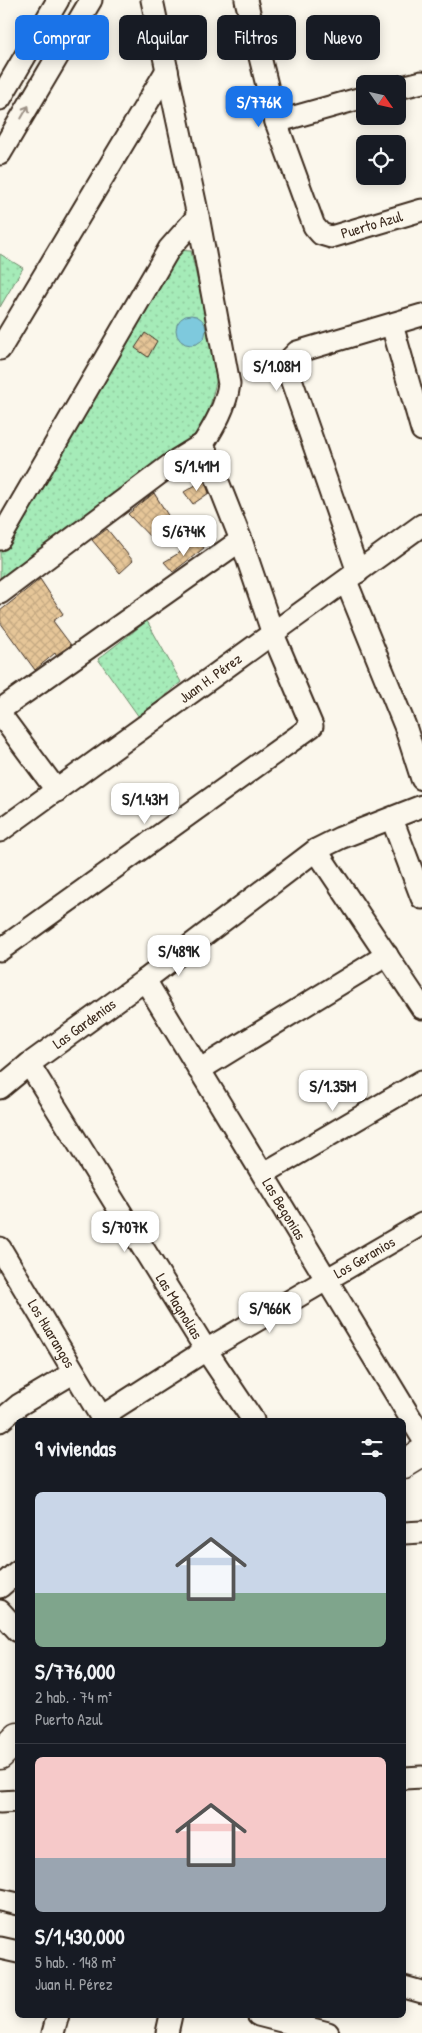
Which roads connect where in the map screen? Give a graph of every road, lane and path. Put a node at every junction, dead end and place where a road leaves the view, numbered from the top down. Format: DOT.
graph roads {
  1 [pos="58,0"];
  2 [pos="91,0"];
  3 [pos="152,0"];
  4 [pos="253,2"];
  5 [pos="167,70"];
  6 [pos="422,82"];
  7 [pos="406,86"];
  8 [pos="0,99"];
  9 [pos="356,100"];
  10 [pos="276,122"];
  11 [pos="0,154"];
  12 [pos="422,210"];
  13 [pos="198,216"];
  14 [pos="422,315"];
  15 [pos="392,325"];
  16 [pos="0,349"];
  17 [pos="422,430"];
  18 [pos="203,444"];
  19 [pos="422,525"];
  20 [pos="0,538"];
  21 [pos="241,540"];
  22 [pos="352,576"];
  23 [pos="0,593"];
  24 [pos="273,634"];
  25 [pos="0,712"];
  26 [pos="414,723"];
  27 [pos="422,779"];
  28 [pos="57,791"];
  29 [pos="422,806"];
  30 [pos="392,819"];
  31 [pos="0,831"];
  32 [pos="316,850"];
  33 [pos="422,898"];
  34 [pos="0,950"];
  35 [pos="387,955"];
  36 [pos="144,980"];
  37 [pos="422,1008"];
  38 [pos="29,1064"];
  39 [pos="199,1070"];
  40 [pos="422,1081"];
  41 [pos="0,1088"];
  42 [pos="263,1174"];
  43 [pos="422,1224"];
  44 [pos="0,1248"];
  45 [pos="326,1279"];
  46 [pos="206,1350"];
  47 [pos="73,1373"];
  48 [pos="101,1418"];
  49 [pos="104,1418"];
  50 [pos="252,1418"];
  51 [pos="0,1421"];
  52 [pos="422,1437"];
  53 [pos="422,1453"];
  54 [pos="406,1463"];
  55 [pos="422,1532"];
  56 [pos="406,1533"];
  57 [pos="15,1574"];
  58 [pos="0,1587"];
  59 [pos="0,1611"];
  60 [pos="15,1628"];
  61 [pos="15,1740"];
  62 [pos="0,1754"];
  63 [pos="422,1777"];
  64 [pos="406,1778"];
  65 [pos="15,1801"];
  66 [pos="0,1802"];
  67 [pos="0,1900"];
  68 [pos="15,1903"];
  69 [pos="0,1948"];
  70 [pos="15,1951"];
  71 [pos="406,1988"];
  72 [pos="422,1992"];
  73 [pos="57,2018"];
  74 [pos="170,2018"];
  75 [pos="272,2018"];
  76 [pos="319,2028"];
  77 [pos="53,2033"];
  78 [pos="167,2033"];
  1 -- 8 [label="street"];
  11 -- 2 [label="street, one-way"];
  3 -- 5 [label="street"];
  4 -- 10 [label="street"];
  5 -- 13 [label="street"];
  5 -- 16 [label="street"];
  6 -- 7 [label="street"];
  9 -- 10 [label="street"];
  10 -- 12 [label="street, Puerto Azul"];
  13 -- 18 [label="street"];
  13 -- 20 [label="street"];
  14 -- 15 [label="street"];
  15 -- 17 [label="street"];
  15 -- 22 [label="street"];
  18 -- 21 [label="street"];
  18 -- 23 [label="street"];
  19 -- 22 [label="street, Juan H. Pérez"];
  21 -- 24 [label="street"];
  21 -- 25 [label="street"];
  22 -- 24 [label="street, Juan H. Pérez"];
  22 -- 26 [label="street"];
  24 -- 28 [label="street, Juan H. Pérez"];
  24 -- 34 [label="street"];
  25 -- 28 [label="street"];
  26 -- 27 [label="street"];
  28 -- 31 [label="street, Juan H. Pérez"];
  29 -- 30 [label="street, Las Gardenias"];
  30 -- 32 [label="street, Las Gardenias"];
  30 -- 33 [label="street"];
  32 -- 35 [label="street"];
  32 -- 36 [label="street, Las Gardenias"];
  35 -- 37 [label="street"];
  35 -- 39 [label="street"];
  36 -- 38 [label="street, Las Gardenias"];
  36 -- 39 [label="street, Las Begonias"];
  38 -- 41 [label="street, Las Gardenias"];
  38 -- 46 [label="street, Las Magnolias"];
  39 -- 42 [label="street, Las Begonias"];
  40 -- 42 [label="street"];
  42 -- 45 [label="street, Las Begonias"];
  43 -- 45 [label="street, Los Geranios"];
  44 -- 47 [label="street, Los Huarangos"];
  45 -- 46 [label="street, Los Geranios"];
  45 -- 52 [label="street, Las Begonias"];
  46 -- 49 [label="street, Los Geranios"];
  46 -- 50 [label="street, Las Magnolias"];
  47 -- 48 [label="street, Los Huarangos"];
  47 -- 51 [label="street"];
  53 -- 54 [label="main road"];
  55 -- 56 [label="street"];
  57 -- 58 [label="street"];
  59 -- 60 [label="street"];
  61 -- 62 [label="main road"];
  63 -- 64 [label="street"];
  65 -- 66 [label="street"];
  67 -- 68 [label="street"];
  69 -- 70 [label="street"];
  71 -- 72 [label="street"];
  73 -- 77 [label="street"];
  74 -- 78 [label="street"];
  75 -- 76 [label="street"];
}
